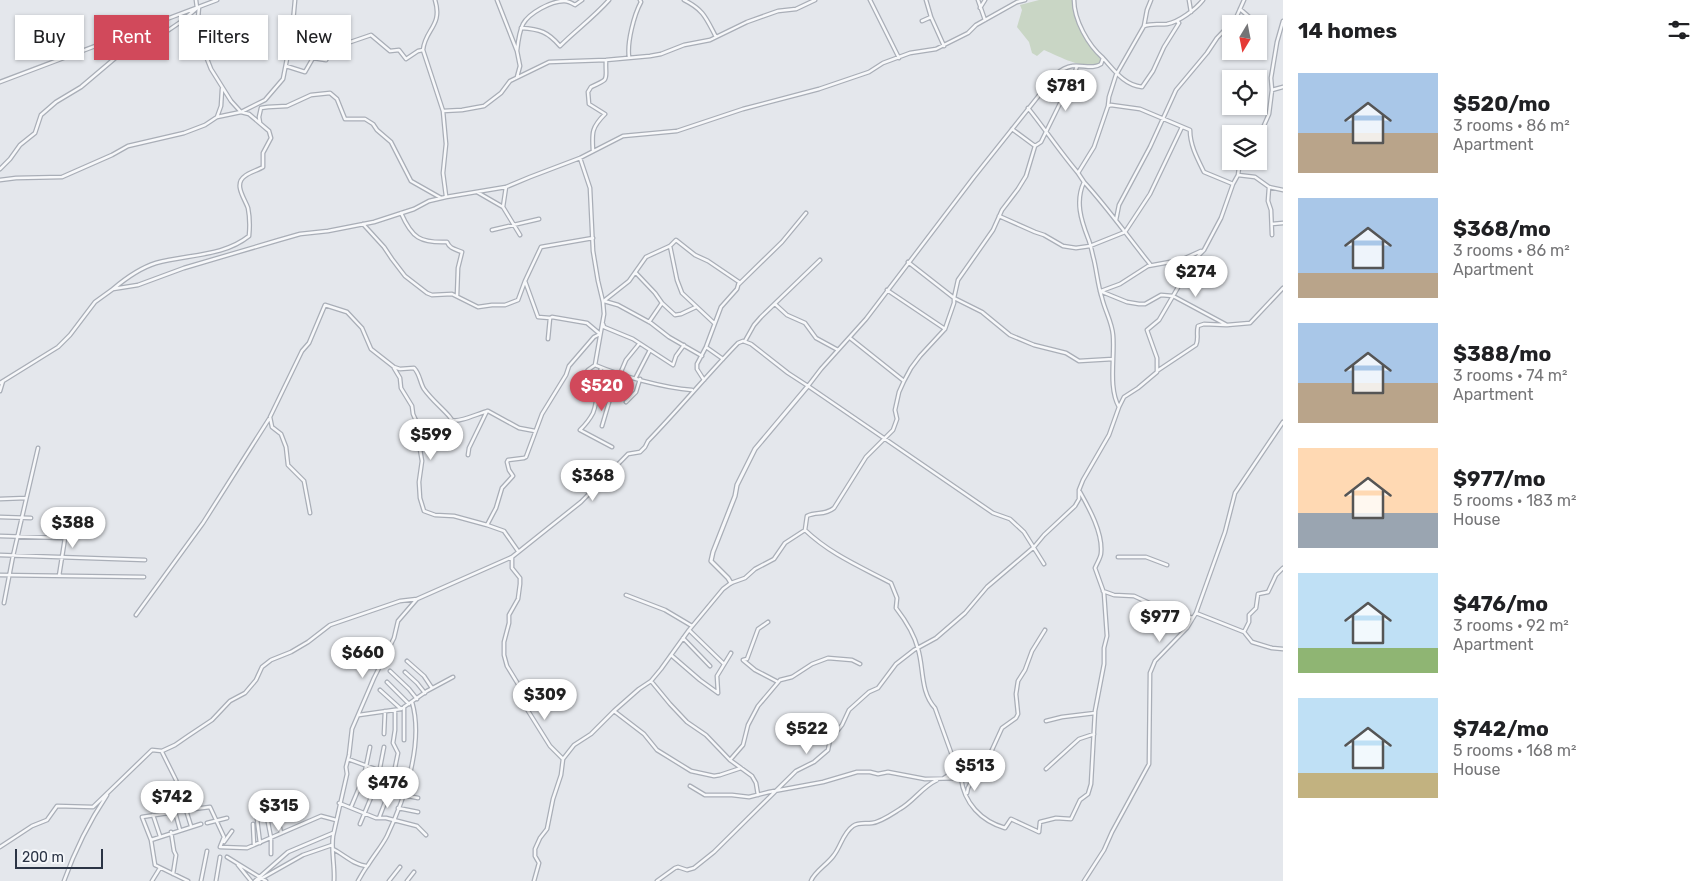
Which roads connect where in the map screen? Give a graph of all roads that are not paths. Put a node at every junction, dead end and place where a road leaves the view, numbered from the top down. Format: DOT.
graph roads {
  1 [pos="196,0"];
  2 [pos="217,0"];
  3 [pos="295,0"];
  4 [pos="435,0"];
  5 [pos="497,0"];
  6 [pos="582,0"];
  7 [pos="609,0"];
  8 [pos="640,0"];
  9 [pos="684,0"];
  10 [pos="815,0"];
  11 [pos="870,0"];
  12 [pos="926,0"];
  13 [pos="978,0"];
  14 [pos="985,0"];
  15 [pos="1025,0"];
  16 [pos="1074,0"];
  17 [pos="1151,0"];
  18 [pos="1189,0"];
  19 [pos="1203,0"];
  20 [pos="1244,0"];
  21 [pos="1017,1"];
  22 [pos="198,8"];
  23 [pos="980,8"];
  24 [pos="1240,9"];
  25 [pos="1191,12"];
  26 [pos="1247,15"];
  27 [pos="932,16"];
  28 [pos="985,20"];
  29 [pos="1177,20"];
  30 [pos="922,21"];
  31 [pos="1283,21"];
  32 [pos="1144,26"];
  33 [pos="521,28"];
  34 [pos="716,37"];
  35 [pos="944,46"];
  36 [pos="423,50"];
  37 [pos="517,51"];
  38 [pos="629,57"];
  39 [pos="899,58"];
  40 [pos="1103,58"];
  41 [pos="606,60"];
  42 [pos="286,66"];
  43 [pos="1077,66"];
  44 [pos="1116,75"];
  45 [pos="517,77"];
  46 [pos="0,82"];
  47 [pos="1283,87"];
  48 [pos="222,88"];
  49 [pos="1272,90"];
  50 [pos="265,100"];
  51 [pos="1108,106"];
  52 [pos="261,108"];
  53 [pos="1028,108"];
  54 [pos="444,111"];
  55 [pos="241,112"];
  56 [pos="217,117"];
  57 [pos="1162,118"];
  58 [pos="261,125"];
  59 [pos="1264,125"];
  60 [pos="1182,127"];
  61 [pos="1012,128"];
  62 [pos="1046,131"];
  63 [pos="1035,146"];
  64 [pos="593,151"];
  65 [pos="580,158"];
  66 [pos="0,169"];
  67 [pos="1239,170"];
  68 [pos="1078,173"];
  69 [pos="1238,175"];
  70 [pos="0,180"];
  71 [pos="1084,182"];
  72 [pos="1233,184"];
  73 [pos="1269,187"];
  74 [pos="506,188"];
  75 [pos="1283,190"];
  76 [pos="477,192"];
  77 [pos="446,197"];
  78 [pos="441,198"];
  79 [pos="503,207"];
  80 [pos="401,213"];
  81 [pos="806,213"];
  82 [pos="999,216"];
  83 [pos="539,219"];
  84 [pos="1116,220"];
  85 [pos="1283,223"];
  86 [pos="363,224"];
  87 [pos="1272,224"];
  88 [pos="514,225"];
  89 [pos="492,230"];
  90 [pos="1125,232"];
  91 [pos="520,235"];
  92 [pos="1272,235"];
  93 [pos="592,238"];
  94 [pos="670,246"];
  95 [pos="1090,246"];
  96 [pos="1204,250"];
  97 [pos="820,260"];
  98 [pos="908,262"];
  99 [pos="1151,265"];
  100 [pos="636,273"];
  101 [pos="525,281"];
  102 [pos="739,284"];
  103 [pos="1283,288"];
  104 [pos="113,289"];
  105 [pos="887,290"];
  106 [pos="1100,291"];
  107 [pos="457,296"];
  108 [pos="1173,296"];
  109 [pos="954,298"];
  110 [pos="604,301"];
  111 [pos="662,304"];
  112 [pos="775,304"];
  113 [pos="696,307"];
  114 [pos="550,318"];
  115 [pos="602,322"];
  116 [pos="649,322"];
  117 [pos="714,323"];
  118 [pos="1227,326"];
  119 [pos="945,329"];
  120 [pos="600,334"];
  121 [pos="850,338"];
  122 [pos="548,339"];
  123 [pos="744,341"];
  124 [pos="639,344"];
  125 [pos="684,345"];
  126 [pos="706,348"];
  127 [pos="650,350"];
  128 [pos="838,350"];
  129 [pos="702,356"];
  130 [pos="723,359"];
  131 [pos="1113,359"];
  132 [pos="595,365"];
  133 [pos="394,367"];
  134 [pos="602,368"];
  135 [pos="1157,372"];
  136 [pos="620,373"];
  137 [pos="635,378"];
  138 [pos="640,379"];
  139 [pos="4,380"];
  140 [pos="704,380"];
  141 [pos="904,381"];
  142 [pos="0,382"];
  143 [pos="808,386"];
  144 [pos="0,391"];
  145 [pos="694,391"];
  146 [pos="580,394"];
  147 [pos="626,402"];
  148 [pos="1120,407"];
  149 [pos="487,411"];
  150 [pos="270,417"];
  151 [pos="1283,422"];
  152 [pos="602,426"];
  153 [pos="535,431"];
  154 [pos="885,439"];
  155 [pos="612,447"];
  156 [pos="38,448"];
  157 [pos="468,455"];
  158 [pos="1079,490"];
  159 [pos="26,498"];
  160 [pos="0,499"];
  161 [pos="310,513"];
  162 [pos="0,517"];
  163 [pos="21,518"];
  164 [pos="31,518"];
  165 [pos="487,525"];
  166 [pos="805,530"];
  167 [pos="0,536"];
  168 [pos="17,536"];
  169 [pos="1034,547"];
  170 [pos="518,551"];
  171 [pos="0,555"];
  172 [pos="13,556"];
  173 [pos="62,557"];
  174 [pos="512,557"];
  175 [pos="1118,558"];
  176 [pos="145,560"];
  177 [pos="1044,564"];
  178 [pos="1167,565"];
  179 [pos="1283,568"];
  180 [pos="0,575"];
  181 [pos="9,575"];
  182 [pos="58,576"];
  183 [pos="144,577"];
  184 [pos="731,583"];
  185 [pos="1103,591"];
  186 [pos="626,595"];
  187 [pos="417,599"];
  188 [pos="4,603"];
  189 [pos="1196,613"];
  190 [pos="136,615"];
  191 [pos="1193,618"];
  192 [pos="768,622"];
  193 [pos="692,626"];
  194 [pos="689,630"];
  195 [pos="1045,630"];
  196 [pos="1244,632"];
  197 [pos="683,638"];
  198 [pos="918,648"];
  199 [pos="1283,649"];
  200 [pos="731,653"];
  201 [pos="671,655"];
  202 [pos="407,661"];
  203 [pos="724,664"];
  204 [pos="860,664"];
  205 [pos="710,666"];
  206 [pos="390,671"];
  207 [pos="405,672"];
  208 [pos="453,677"];
  209 [pos="651,681"];
  210 [pos="387,682"];
  211 [pos="778,682"];
  212 [pos="432,688"];
  213 [pos="380,690"];
  214 [pos="425,693"];
  215 [pos="417,699"];
  216 [pos="412,702"];
  217 [pos="409,704"];
  218 [pos="402,708"];
  219 [pos="395,710"];
  220 [pos="385,711"];
  221 [pos="614,711"];
  222 [pos="1095,713"];
  223 [pos="358,715"];
  224 [pos="1046,721"];
  225 [pos="384,734"];
  226 [pos="1094,734"];
  227 [pos="404,740"];
  228 [pos="370,747"];
  229 [pos="384,747"];
  230 [pos="162,751"];
  231 [pos="348,759"];
  232 [pos="563,759"];
  233 [pos="730,760"];
  234 [pos="366,765"];
  235 [pos="741,768"];
  236 [pos="1046,769"];
  237 [pos="380,770"];
  238 [pos="978,770"];
  239 [pos="394,774"];
  240 [pos="961,778"];
  241 [pos="943,779"];
  242 [pos="408,780"];
  243 [pos="690,786"];
  244 [pos="111,790"];
  245 [pos="778,790"];
  246 [pos="966,794"];
  247 [pos="403,795"];
  248 [pos="758,795"];
  249 [pos="418,798"];
  250 [pos="339,803"];
  251 [pos="351,807"];
  252 [pos="276,808"];
  253 [pos="398,808"];
  254 [pos="186,810"];
  255 [pos="266,812"];
  256 [pos="364,812"];
  257 [pos="418,812"];
  258 [pos="153,815"];
  259 [pos="227,818"];
  260 [pos="379,818"];
  261 [pos="257,819"];
  262 [pos="216,820"];
  263 [pos="336,820"];
  264 [pos="394,820"];
  265 [pos="207,823"];
  266 [pos="200,824"];
  267 [pos="253,824"];
  268 [pos="360,824"];
  269 [pos="191,826"];
  270 [pos="180,830"];
  271 [pos="232,831"];
  272 [pos="171,832"];
  273 [pos="281,833"];
  274 [pos="333,833"];
  275 [pos="426,835"];
  276 [pos="160,836"];
  277 [pos="271,838"];
  278 [pos="151,840"];
  279 [pos="260,843"];
  280 [pos="222,844"];
  281 [pos="254,845"];
  282 [pos="0,847"];
  283 [pos="332,847"];
  284 [pos="207,851"];
  285 [pos="271,854"];
  286 [pos="220,857"];
  287 [pos="227,857"];
  288 [pos="235,862"];
  289 [pos="366,866"];
  290 [pos="400,867"];
  291 [pos="160,868"];
  292 [pos="414,872"];
  293 [pos="173,874"];
  294 [pos="261,878"];
  295 [pos="64,881"];
  296 [pos="152,881"];
  297 [pos="188,881"];
  298 [pos="201,881"];
  299 [pos="216,881"];
  300 [pos="251,881"];
  301 [pos="256,881"];
  302 [pos="266,881"];
  303 [pos="334,881"];
  304 [pos="358,881"];
  305 [pos="389,881"];
  306 [pos="407,881"];
  307 [pos="534,881"];
  308 [pos="657,881"];
  309 [pos="811,881"];
  310 [pos="1084,881"];
  1 -- 22 [label="street"];
  2 -- 22 [label="street"];
  3 -- 42 [label="street"];
  4 -- 36 [label="street"];
  5 -- 37 [label="street"];
  6 -- 33 [label="street"];
  7 -- 33 [label="street"];
  8 -- 38 [label="street"];
  9 -- 34 [label="street"];
  10 -- 34 [label="street"];
  11 -- 39 [label="street"];
  12 -- 27 [label="street"];
  13 -- 23 [label="street"];
  14 -- 23 [label="street"];
  15 -- 21 [label="street"];
  16 -- 40 [label="street"];
  17 -- 32 [label="street"];
  18 -- 25 [label="street"];
  19 -- 25 [label="street"];
  20 -- 24 [label="street"];
  21 -- 28 [label="street"];
  22 -- 46 [label="street"];
  22 -- 48 [label="street"];
  22 -- 66 [label="street"];
  23 -- 28 [label="street"];
  24 -- 26 [label="street"];
  24 -- 57 [label="street"];
  25 -- 29 [label="street"];
  27 -- 30 [label="street"];
  27 -- 35 [label="street"];
  28 -- 35 [label="street"];
  29 -- 32 [label="street"];
  29 -- 44 [label="street"];
  31 -- 49 [label="street"];
  32 -- 44 [label="street"];
  33 -- 37 [label="street"];
  34 -- 38 [label="street"];
  35 -- 39 [label="street"];
  36 -- 42 [label="street"];
  36 -- 54 [label="street"];
  37 -- 45 [label="street"];
  38 -- 41 [label="street"];
  39 -- 64 [label="street"];
  40 -- 43 [label="street"];
  40 -- 44 [label="street"];
  41 -- 45 [label="street"];
  41 -- 64 [label="street"];
  42 -- 50 [label="street"];
  43 -- 53 [label="street"];
  43 -- 62 [label="street"];
  44 -- 51 [label="street"];
  45 -- 54 [label="street"];
  47 -- 49 [label="street"];
  48 -- 55 [label="street"];
  48 -- 56 [label="street"];
  49 -- 59 [label="street"];
  50 -- 52 [label="street"];
  50 -- 55 [label="street"];
  51 -- 57 [label="street"];
  51 -- 68 [label="street"];
  52 -- 58 [label="street"];
  52 -- 78 [label="street"];
  53 -- 61 [label="street"];
  53 -- 62 [label="street"];
  54 -- 77 [label="street"];
  55 -- 56 [label="street"];
  55 -- 58 [label="street"];
  56 -- 70 [label="street"];
  57 -- 60 [label="street"];
  57 -- 84 [label="street"];
  58 -- 104 [label="street"];
  60 -- 72 [label="street"];
  60 -- 90 [label="street"];
  61 -- 63 [label="street"];
  61 -- 98 [label="street"];
  62 -- 63 [label="street"];
  62 -- 68 [label="street"];
  63 -- 82 [label="street"];
  64 -- 65 [label="street"];
  65 -- 74 [label="street"];
  65 -- 93 [label="street"];
  67 -- 69 [label="street"];
  68 -- 71 [label="street"];
  69 -- 72 [label="street"];
  69 -- 73 [label="street"];
  71 -- 84 [label="street"];
  71 -- 95 [label="street"];
  72 -- 96 [label="street"];
  73 -- 75 [label="street"];
  73 -- 87 [label="street"];
  74 -- 76 [label="street"];
  74 -- 79 [label="street"];
  76 -- 77 [label="street"];
  76 -- 79 [label="street"];
  77 -- 78 [label="street"];
  78 -- 80 [label="street"];
  79 -- 88 [label="street"];
  80 -- 86 [label="street"];
  80 -- 107 [label="street"];
  81 -- 102 [label="street"];
  82 -- 95 [label="street"];
  82 -- 109 [label="street"];
  83 -- 88 [label="street"];
  84 -- 90 [label="street"];
  85 -- 87 [label="street"];
  86 -- 104 [label="street"];
  86 -- 107 [label="street"];
  87 -- 92 [label="street"];
  88 -- 89 [label="street"];
  88 -- 91 [label="street"];
  90 -- 95 [label="street"];
  90 -- 99 [label="street"];
  93 -- 101 [label="street"];
  93 -- 110 [label="street"];
  94 -- 100 [label="street"];
  94 -- 102 [label="street"];
  94 -- 113 [label="street"];
  95 -- 106 [label="street"];
  96 -- 99 [label="street"];
  96 -- 108 [label="street"];
  97 -- 112 [label="street"];
  98 -- 105 [label="street"];
  98 -- 109 [label="street"];
  99 -- 106 [label="street"];
  100 -- 110 [label="street"];
  100 -- 111 [label="street"];
  101 -- 107 [label="street"];
  101 -- 114 [label="street"];
  102 -- 117 [label="street"];
  103 -- 118 [label="street"];
  104 -- 139 [label="street"];
  105 -- 119 [label="street"];
  105 -- 121 [label="street"];
  106 -- 108 [label="street"];
  106 -- 131 [label="street"];
  108 -- 118 [label="street"];
  108 -- 135 [label="street"];
  109 -- 119 [label="street"];
  109 -- 131 [label="street"];
  110 -- 115 [label="street"];
  110 -- 116 [label="street"];
  111 -- 113 [label="street"];
  111 -- 116 [label="street"];
  112 -- 123 [label="street"];
  112 -- 128 [label="street"];
  113 -- 117 [label="street"];
  114 -- 120 [label="street"];
  114 -- 122 [label="street"];
  115 -- 120 [label="street"];
  115 -- 124 [label="street"];
  116 -- 125 [label="street"];
  117 -- 126 [label="street"];
  118 -- 135 [label="street"];
  119 -- 141 [label="street"];
  120 -- 132 [label="street"];
  120 -- 153 [label="street"];
  121 -- 128 [label="street"];
  121 -- 141 [label="street"];
  123 -- 130 [label="street"];
  123 -- 143 [label="street"];
  124 -- 127 [label="street"];
  124 -- 136 [label="street"];
  125 -- 127 [label="street"];
  125 -- 129 [label="street"];
  126 -- 129 [label="street"];
  126 -- 130 [label="street"];
  127 -- 137 [label="street"];
  128 -- 143 [label="street"];
  129 -- 140 [label="street"];
  130 -- 140 [label="street"];
  131 -- 148 [label="street"];
  132 -- 134 [label="street"];
  132 -- 146 [label="street"];
  133 -- 149 [label="street"];
  133 -- 150 [label="street"];
  133 -- 165 [label="street"];
  134 -- 136 [label="street"];
  134 -- 155 [label="street"];
  135 -- 148 [label="street"];
  136 -- 137 [label="street"];
  136 -- 152 [label="street"];
  137 -- 138 [label="street"];
  138 -- 145 [label="street"];
  138 -- 147 [label="street"];
  139 -- 142 [label="street"];
  139 -- 144 [label="street"];
  140 -- 145 [label="street"];
  141 -- 154 [label="street"];
  143 -- 154 [label="street"];
  143 -- 184 [label="street"];
  145 -- 170 [label="street"];
  148 -- 158 [label="street"];
  149 -- 153 [label="street"];
  149 -- 157 [label="street"];
  150 -- 161 [label="street"];
  150 -- 190 [label="street"];
  151 -- 189 [label="street"];
  153 -- 165 [label="street"];
  154 -- 166 [label="street"];
  154 -- 169 [label="street"];
  156 -- 159 [label="street"];
  158 -- 169 [label="street"];
  158 -- 185 [label="street"];
  159 -- 160 [label="street"];
  159 -- 163 [label="street"];
  162 -- 163 [label="street"];
  163 -- 164 [label="street"];
  163 -- 168 [label="street"];
  165 -- 170 [label="street"];
  166 -- 184 [label="street"];
  166 -- 198 [label="street"];
  167 -- 168 [label="street"];
  168 -- 172 [label="street"];
  168 -- 173 [label="street"];
  169 -- 177 [label="street"];
  169 -- 198 [label="street"];
  170 -- 174 [label="street"];
  171 -- 172 [label="street"];
  172 -- 173 [label="street"];
  172 -- 181 [label="street"];
  173 -- 176 [label="street"];
  173 -- 182 [label="street"];
  174 -- 187 [label="street"];
  174 -- 232 [label="street"];
  175 -- 178 [label="street"];
  179 -- 196 [label="street"];
  180 -- 181 [label="street"];
  181 -- 182 [label="street"];
  181 -- 188 [label="street"];
  182 -- 183 [label="street"];
  184 -- 193 [label="street"];
  185 -- 191 [label="street"];
  185 -- 222 [label="street"];
  186 -- 193 [label="street"];
  187 -- 223 [label="street"];
  187 -- 230 [label="street"];
  189 -- 191 [label="street"];
  189 -- 196 [label="street"];
  191 -- 310 [label="street"];
  192 -- 211 [label="street"];
  193 -- 194 [label="street"];
  194 -- 197 [label="street"];
  194 -- 203 [label="street"];
  195 -- 238 [label="street"];
  196 -- 199 [label="street"];
  197 -- 201 [label="street"];
  197 -- 205 [label="street"];
  198 -- 241 [label="street"];
  198 -- 245 [label="street"];
  200 -- 203 [label="street"];
  201 -- 203 [label="street"];
  201 -- 209 [label="street"];
  202 -- 212 [label="street"];
  204 -- 211 [label="street"];
  206 -- 215 [label="street"];
  207 -- 214 [label="street"];
  208 -- 212 [label="street"];
  209 -- 221 [label="street"];
  209 -- 233 [label="street"];
  210 -- 217 [label="street"];
  211 -- 233 [label="street"];
  212 -- 214 [label="street"];
  213 -- 218 [label="street"];
  214 -- 215 [label="street"];
  215 -- 216 [label="street"];
  216 -- 217 [label="street"];
  216 -- 242 [label="street"];
  217 -- 218 [label="street"];
  218 -- 219 [label="street"];
  218 -- 227 [label="street"];
  219 -- 220 [label="street"];
  219 -- 239 [label="street"];
  220 -- 223 [label="street"];
  220 -- 225 [label="street"];
  221 -- 232 [label="street"];
  221 -- 235 [label="street"];
  222 -- 224 [label="street"];
  222 -- 226 [label="street"];
  223 -- 231 [label="street"];
  226 -- 236 [label="street"];
  226 -- 246 [label="street"];
  228 -- 234 [label="street"];
  229 -- 237 [label="street"];
  230 -- 244 [label="street"];
  230 -- 254 [label="street"];
  231 -- 234 [label="street"];
  231 -- 250 [label="street"];
  232 -- 307 [label="street"];
  233 -- 235 [label="street"];
  234 -- 237 [label="street"];
  234 -- 251 [label="street"];
  235 -- 248 [label="street"];
  237 -- 239 [label="street"];
  237 -- 256 [label="street"];
  238 -- 240 [label="street"];
  238 -- 246 [label="street"];
  239 -- 242 [label="street"];
  239 -- 260 [label="street"];
  240 -- 241 [label="street"];
  240 -- 246 [label="street"];
  241 -- 245 [label="street"];
  241 -- 309 [label="street"];
  242 -- 247 [label="street"];
  243 -- 248 [label="street"];
  244 -- 282 [label="street"];
  244 -- 295 [label="street"];
  245 -- 248 [label="street"];
  245 -- 308 [label="street"];
  247 -- 249 [label="street"];
  247 -- 253 [label="street"];
  250 -- 251 [label="street"];
  250 -- 263 [label="street"];
  251 -- 256 [label="street"];
  252 -- 273 [label="street"];
  253 -- 257 [label="street"];
  253 -- 264 [label="street"];
  254 -- 262 [label="street"];
  254 -- 269 [label="street"];
  255 -- 277 [label="street"];
  256 -- 260 [label="street"];
  256 -- 268 [label="street"];
  258 -- 270 [label="street"];
  258 -- 276 [label="street"];
  258 -- 278 [label="street"];
  259 -- 262 [label="street"];
  260 -- 264 [label="street"];
  261 -- 279 [label="street"];
  262 -- 265 [label="street"];
  262 -- 280 [label="street"];
  263 -- 273 [label="street"];
  263 -- 274 [label="street"];
  264 -- 275 [label="street"];
  264 -- 289 [label="street"];
  266 -- 269 [label="street"];
  267 -- 281 [label="street"];
  269 -- 270 [label="street"];
  270 -- 272 [label="street"];
  271 -- 280 [label="street"];
  272 -- 276 [label="street"];
  272 -- 293 [label="street"];
  273 -- 277 [label="street"];
  274 -- 283 [label="street"];
  274 -- 294 [label="street"];
  276 -- 278 [label="street"];
  277 -- 279 [label="street"];
  277 -- 285 [label="street"];
  278 -- 291 [label="street"];
  279 -- 281 [label="street"];
  280 -- 281 [label="street"];
  283 -- 289 [label="street"];
  283 -- 294 [label="street"];
  283 -- 303 [label="street"];
  284 -- 298 [label="street"];
  286 -- 299 [label="street"];
  287 -- 288 [label="street"];
  288 -- 294 [label="street"];
  288 -- 300 [label="street"];
  289 -- 304 [label="street"];
  290 -- 305 [label="street"];
  291 -- 293 [label="street"];
  291 -- 296 [label="street"];
  292 -- 306 [label="street"];
  293 -- 297 [label="street"];
  294 -- 301 [label="street"];
  294 -- 302 [label="street"];
}
